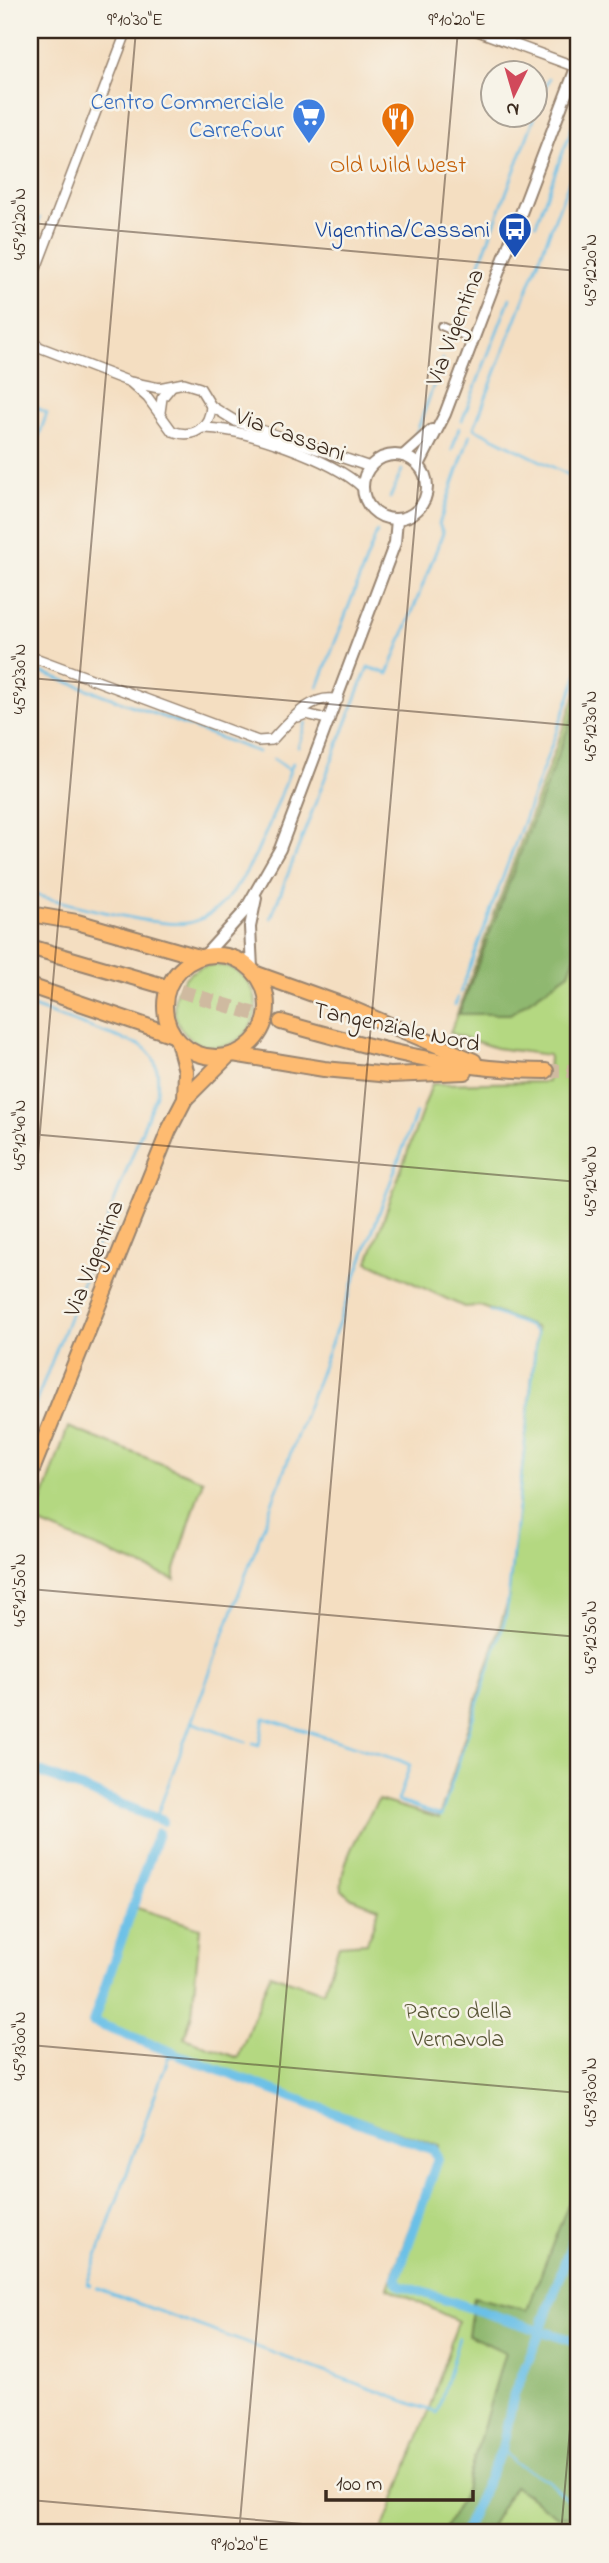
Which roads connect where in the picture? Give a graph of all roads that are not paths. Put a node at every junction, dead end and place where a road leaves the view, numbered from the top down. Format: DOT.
graph roads {
  1 [pos="127,30"];
  2 [pos="475,30"];
  3 [pos="578,64"];
  4 [pos="30,284"];
  5 [pos="441,326"];
  6 [pos="30,337"];
  7 [pos="474,340"];
  8 [pos="130,382"];
  9 [pos="171,387"];
  10 [pos="211,406"];
  11 [pos="160,412"];
  12 [pos="445,414"];
  13 [pos="202,428"];
  14 [pos="402,456"];
  15 [pos="419,466"];
  16 [pos="370,467"];
  17 [pos="363,488"];
  18 [pos="397,519"];
  19 [pos="30,656"];
  20 [pos="338,700"];
  21 [pos="293,719"];
  22 [pos="330,720"];
  23 [pos="256,894"];
  24 [pos="30,914"];
  25 [pos="30,947"];
  26 [pos="202,956"];
  27 [pos="254,971"];
  28 [pos="160,985"];
  29 [pos="30,986"];
  30 [pos="281,1022"];
  31 [pos="176,1038"];
  32 [pos="231,1055"];
  33 [pos="502,1071"];
  34 [pos="546,1071"];
  35 [pos="185,1099"];
  36 [pos="30,1475"];
  1 -- 4 [label="street"];
  2 -- 3 [label="street"];
  3 -- 7 [label="street, Via Vigentina"];
  5 -- 7 [label="street"];
  6 -- 8 [label="street, Via Cassani"];
  7 -- 12 [label="street, Via Vigentina"];
  8 -- 9 [label="street, Via Cassani"];
  8 -- 11 [label="street, Via Cassani"];
  9 -- 10 [label="street, Via Cassani"];
  9 -- 11 [label="street"];
  10 -- 13 [label="street, Via Cassani"];
  10 -- 16 [label="street, Via Cassani"];
  11 -- 13 [label="street, Via Cassani"];
  12 -- 14 [label="street, Via Vigentina"];
  12 -- 15 [label="street, Via Vigentina"];
  13 -- 17 [label="street, Via Cassani"];
  14 -- 15 [label="street"];
  14 -- 16 [label="street"];
  15 -- 18 [label="street"];
  16 -- 17 [label="street"];
  17 -- 18 [label="street"];
  18 -- 20 [label="street, Via Vigentina"];
  19 -- 21 [label="street"];
  20 -- 21 [label="street"];
  20 -- 22 [label="street, Via Vigentina"];
  21 -- 22 [label="street"];
  22 -- 23 [label="street, Via Vigentina"];
  23 -- 26 [label="street, Via Vigentina"];
  23 -- 27 [label="street, Via Vigentina"];
  24 -- 26 [label="main road"];
  25 -- 28 [label="main road"];
  26 -- 27 [label="main road"];
  26 -- 31 [label="main road, Via Vigentina"];
  27 -- 32 [label="main road, Via Vigentina"];
  27 -- 33 [label="main road"];
  29 -- 31 [label="main road"];
  30 -- 33 [label="main road, Tangenziale Nord"];
  31 -- 32 [label="main road"];
  31 -- 35 [label="main road, Via Vigentina"];
  32 -- 33 [label="main road"];
  32 -- 35 [label="main road, Via Vigentina"];
  33 -- 34 [label="main road, Tangenziale Nord"];
  35 -- 36 [label="main road, Via Vigentina"];
}
